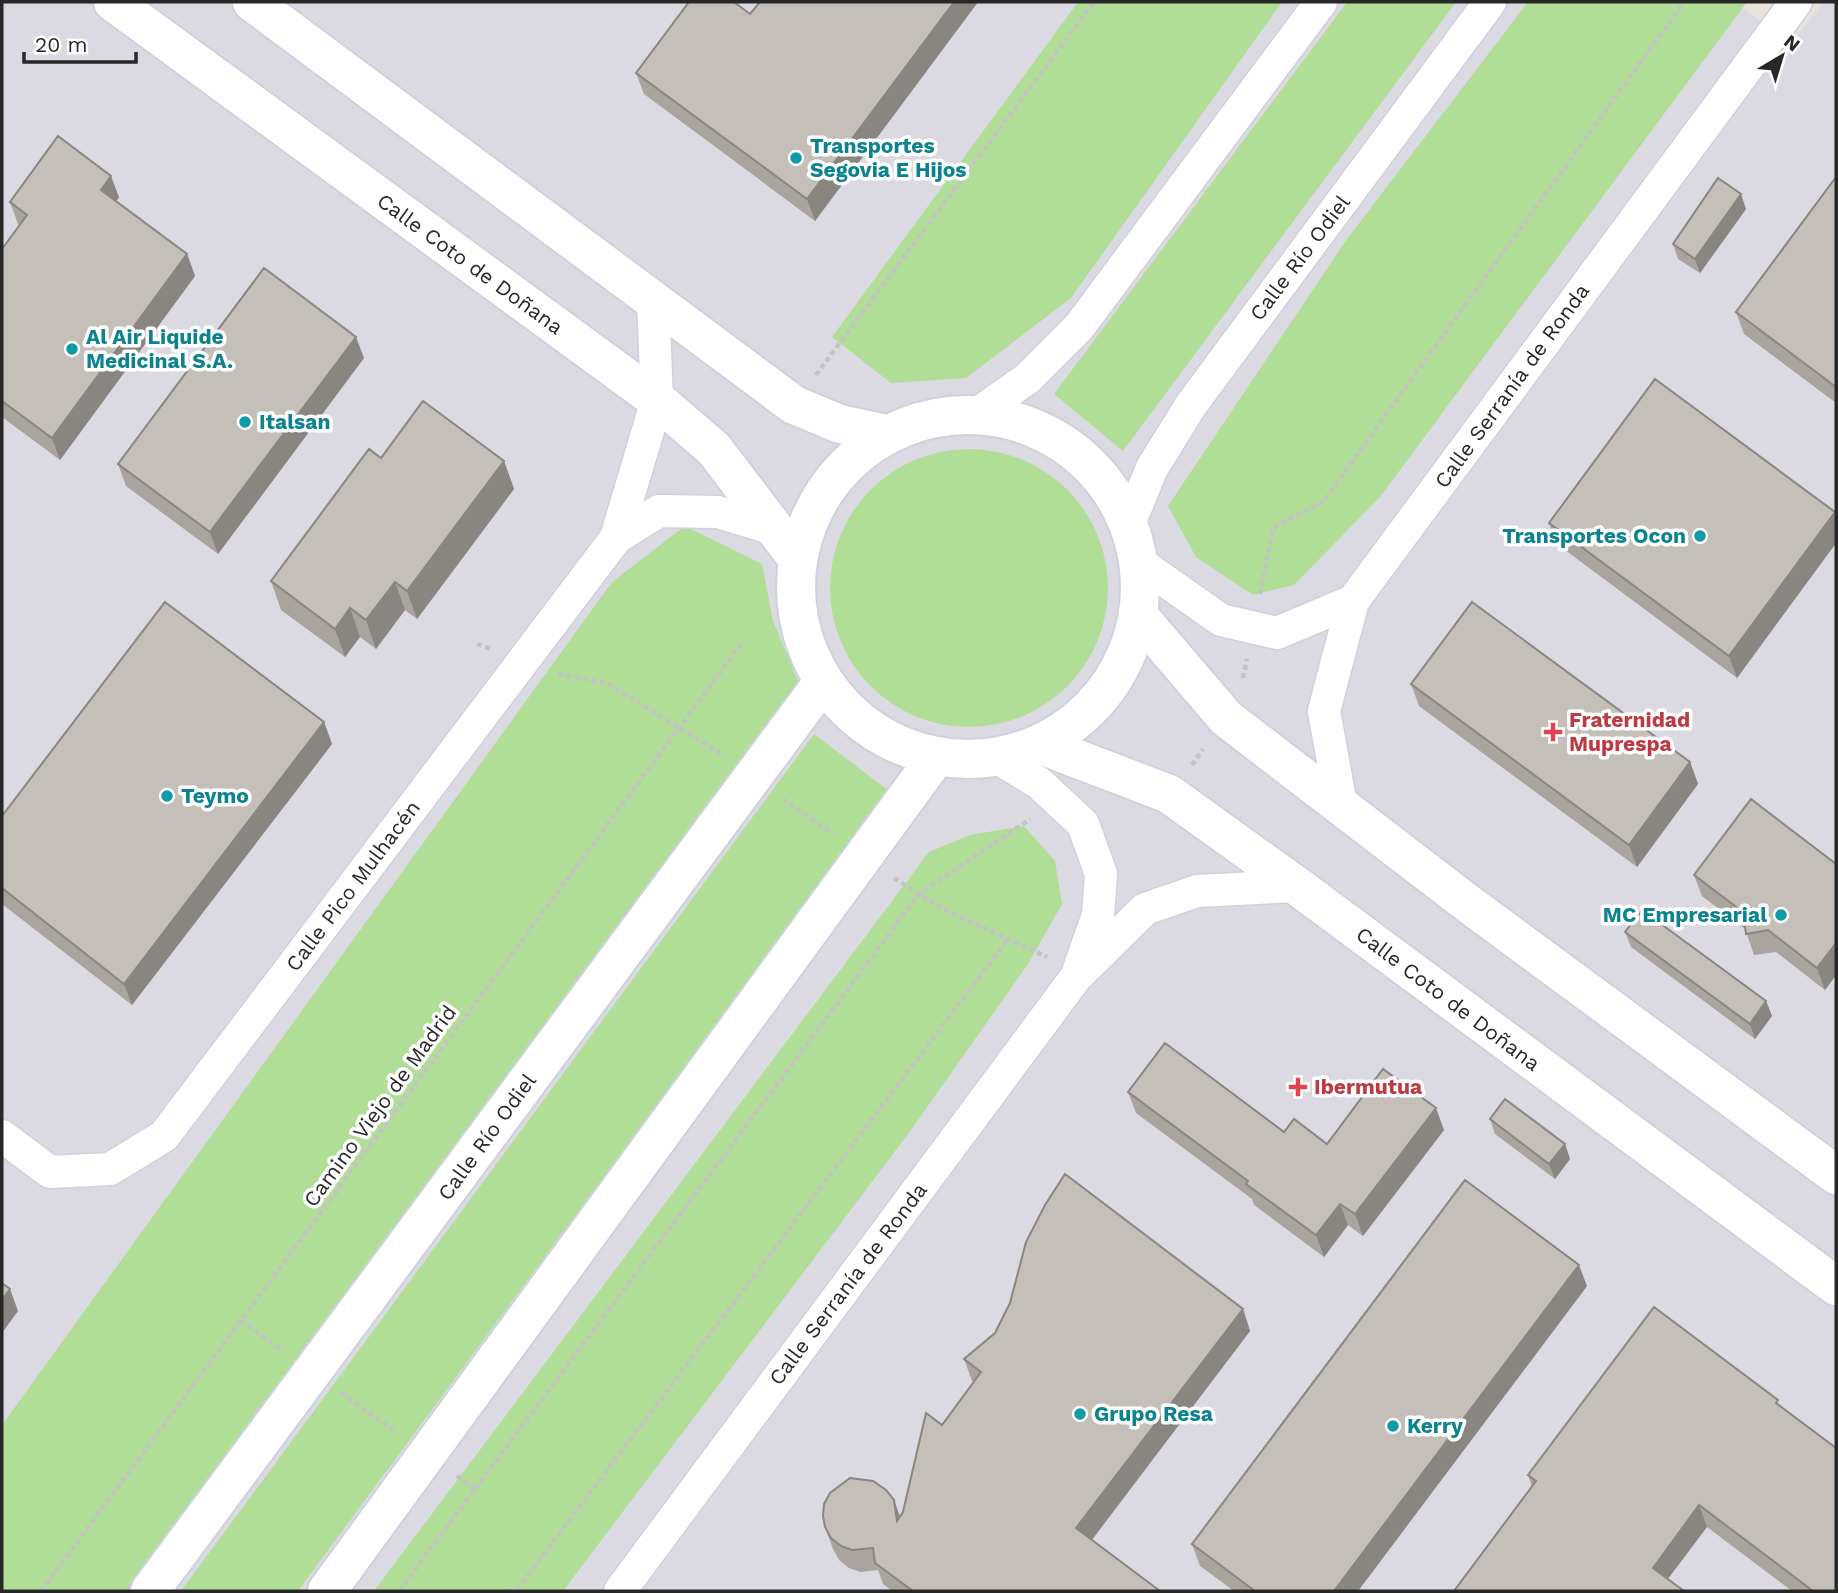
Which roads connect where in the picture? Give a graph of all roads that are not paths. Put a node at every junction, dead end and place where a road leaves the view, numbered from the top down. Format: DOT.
graph roads {
  1 [pos="113,2"];
  2 [pos="252,2"];
  3 [pos="1321,2"];
  4 [pos="1490,2"];
  5 [pos="1796,2"];
  6 [pos="653,299"];
  7 [pos="657,400"];
  8 [pos="977,414"];
  9 [pos="886,435"];
  10 [pos="1129,524"];
  11 [pos="616,538"];
  12 [pos="786,543"];
  13 [pos="1140,563"];
  14 [pos="1353,601"];
  15 [pos="1139,616"];
  16 [pos="823,682"];
  17 [pos="1041,745"];
  18 [pos="936,758"];
  19 [pos="998,758"];
  20 [pos="1341,805"];
  21 [pos="1297,886"];
  22 [pos="1076,977"];
  23 [pos="2,1136"];
  24 [pos="1836,1175"];
  25 [pos="1836,1286"];
  26 [pos="150,1591"];
  27 [pos="327,1591"];
  28 [pos="620,1591"];
  1 -- 7 [label="street, Calle Coto de Doñana"];
  2 -- 6 [label="street"];
  3 -- 8 [label="street"];
  4 -- 10 [label="street, Calle Río Odiel"];
  5 -- 14 [label="street, Calle Serranía de Ronda"];
  6 -- 7 [label="street, Calle Pico Mulhacén"];
  6 -- 9 [label="street"];
  7 -- 11 [label="street, Calle Pico Mulhacén"];
  7 -- 12 [label="street, Calle Coto de Doñana"];
  8 -- 9 [label="street"];
  8 -- 10 [label="street"];
  9 -- 12 [label="street"];
  10 -- 13 [label="street"];
  11 -- 12 [label="street, Calle Pico Mulhacén"];
  11 -- 23 [label="street, Calle Pico Mulhacén"];
  12 -- 16 [label="street"];
  13 -- 14 [label="street"];
  13 -- 15 [label="street"];
  14 -- 20 [label="street, Calle Serranía de Ronda"];
  15 -- 17 [label="street"];
  15 -- 20 [label="street"];
  16 -- 18 [label="street"];
  16 -- 26 [label="street, Calle Río Odiel"];
  17 -- 19 [label="street"];
  17 -- 21 [label="street, Calle Coto de Doñana"];
  18 -- 19 [label="street"];
  18 -- 27 [label="street"];
  19 -- 22 [label="street"];
  20 -- 24 [label="street"];
  21 -- 22 [label="street"];
  21 -- 25 [label="street, Calle Coto de Doñana"];
  22 -- 28 [label="street, Calle Serranía de Ronda"];
}
